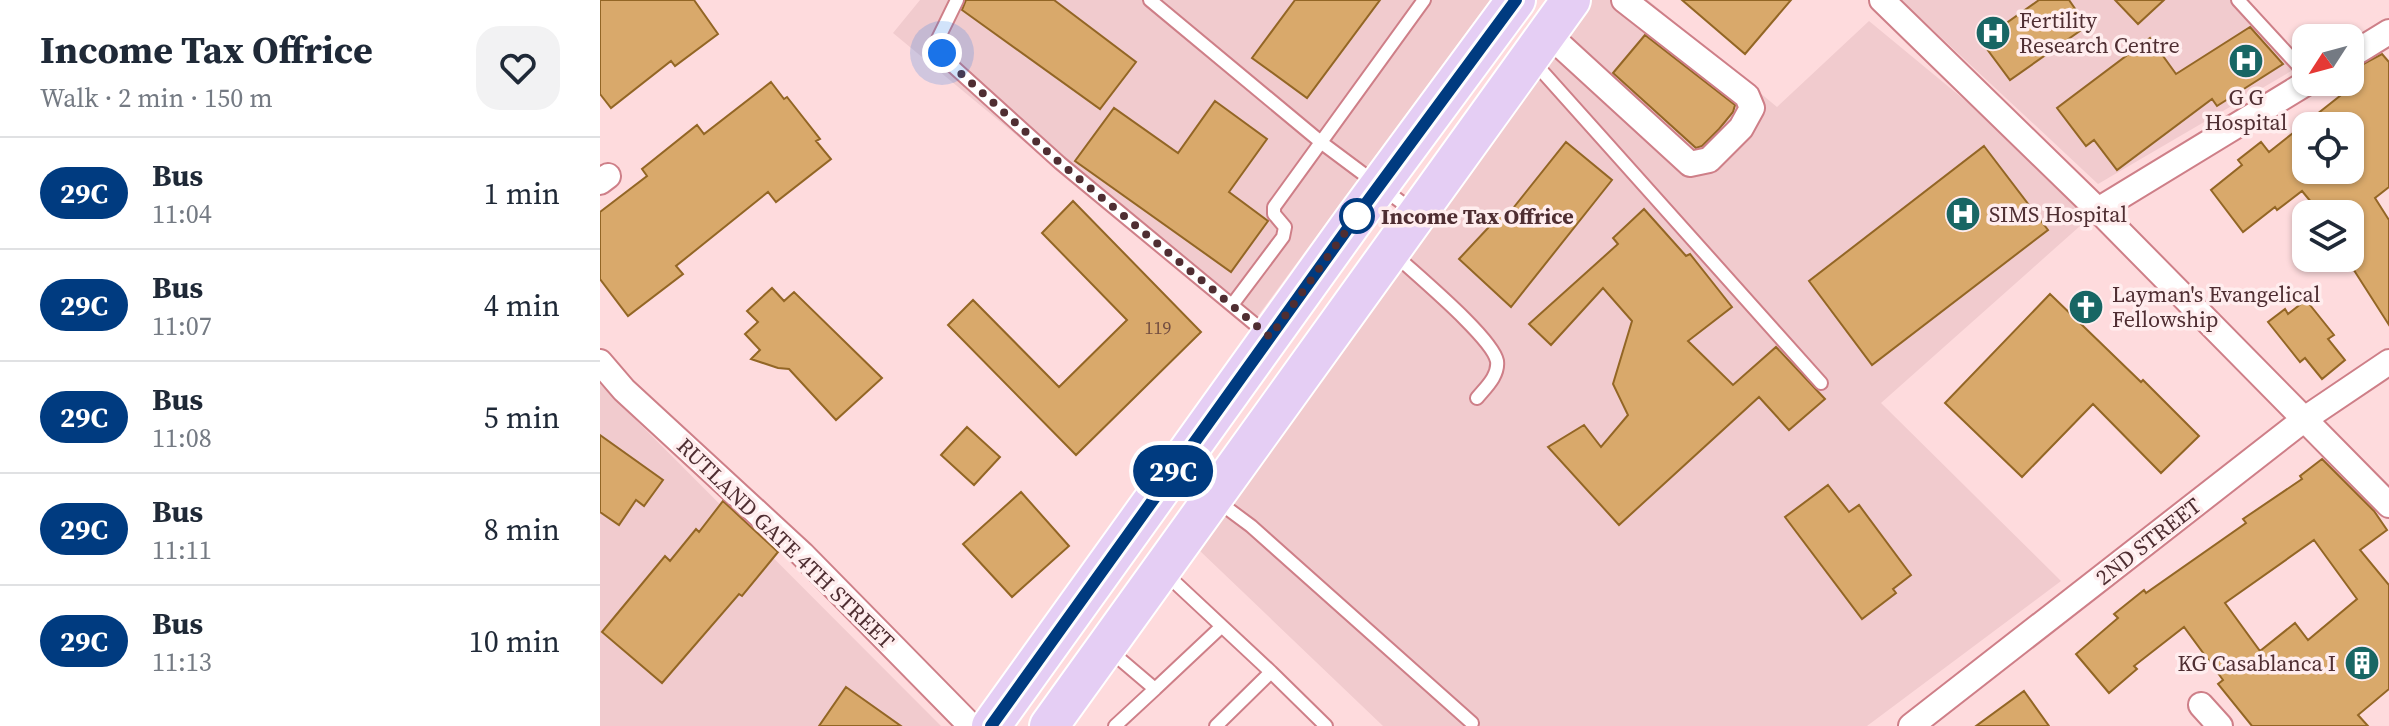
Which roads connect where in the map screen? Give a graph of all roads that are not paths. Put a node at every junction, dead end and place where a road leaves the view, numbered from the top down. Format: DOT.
graph roads {
  1 [pos="957,0"];
  2 [pos="1150,0"];
  3 [pos="1424,0"];
  4 [pos="1516,0"];
  5 [pos="1571,0"];
  6 [pos="1624,0"];
  7 [pos="1882,0"];
  8 [pos="2238,0"];
  9 [pos="2389,32"];
  10 [pos="1538,45"];
  11 [pos="2364,47"];
  12 [pos="2292,59"];
  13 [pos="2292,92"];
  14 [pos="1322,143"];
  15 [pos="1379,186"];
  16 [pos="2098,210"];
  17 [pos="1417,214"];
  18 [pos="1391,250"];
  19 [pos="1232,305"];
  20 [pos="1270,337"];
  21 [pos="600,362"];
  22 [pos="2389,362"];
  23 [pos="1821,383"];
  24 [pos="1477,398"];
  25 [pos="2306,418"];
  26 [pos="1213,498"];
  27 [pos="2389,505"];
  28 [pos="1161,570"];
  29 [pos="1221,627"];
  30 [pos="1106,647"];
  31 [pos="1271,672"];
  32 [pos="1155,689"];
  33 [pos="2201,705"];
  34 [pos="1472,723"];
  35 [pos="971,726"];
  36 [pos="991,726"];
  37 [pos="1049,726"];
  38 [pos="1115,726"];
  39 [pos="1216,726"];
  40 [pos="1326,726"];
  41 [pos="1911,726"];
  42 [pos="2220,726"];
  1 -- 19 [label="lane"];
  2 -- 14 [label="lane"];
  3 -- 14 [label="lane"];
  4 -- 15 [label="main road"];
  5 -- 10 [label="main road"];
  6 -- 10 [label="street"];
  7 -- 16 [label="street"];
  8 -- 12 [label="lane"];
  9 -- 11 [label="street"];
  10 -- 17 [label="main road"];
  10 -- 23 [label="lane"];
  13 -- 16 [label="street"];
  14 -- 15 [label="lane"];
  14 -- 19 [label="lane"];
  15 -- 17 [label="lane"];
  15 -- 20 [label="main road"];
  16 -- 25 [label="street"];
  17 -- 18 [label="main road"];
  18 -- 24 [label="lane"];
  18 -- 26 [label="main road"];
  19 -- 20 [label="lane"];
  20 -- 36 [label="main road"];
  21 -- 35 [label="street, RUTLAND GATE 4TH STREET"];
  22 -- 25 [label="street, 2ND STREET"];
  25 -- 27 [label="street"];
  25 -- 41 [label="street, 2ND STREET"];
  26 -- 28 [label="main road"];
  26 -- 34 [label="lane"];
  28 -- 29 [label="lane"];
  28 -- 30 [label="main road"];
  29 -- 31 [label="lane"];
  29 -- 32 [label="lane"];
  30 -- 32 [label="lane"];
  30 -- 37 [label="main road"];
  31 -- 39 [label="lane"];
  31 -- 40 [label="lane"];
  32 -- 38 [label="lane"];
  33 -- 42 [label="street"];
}
